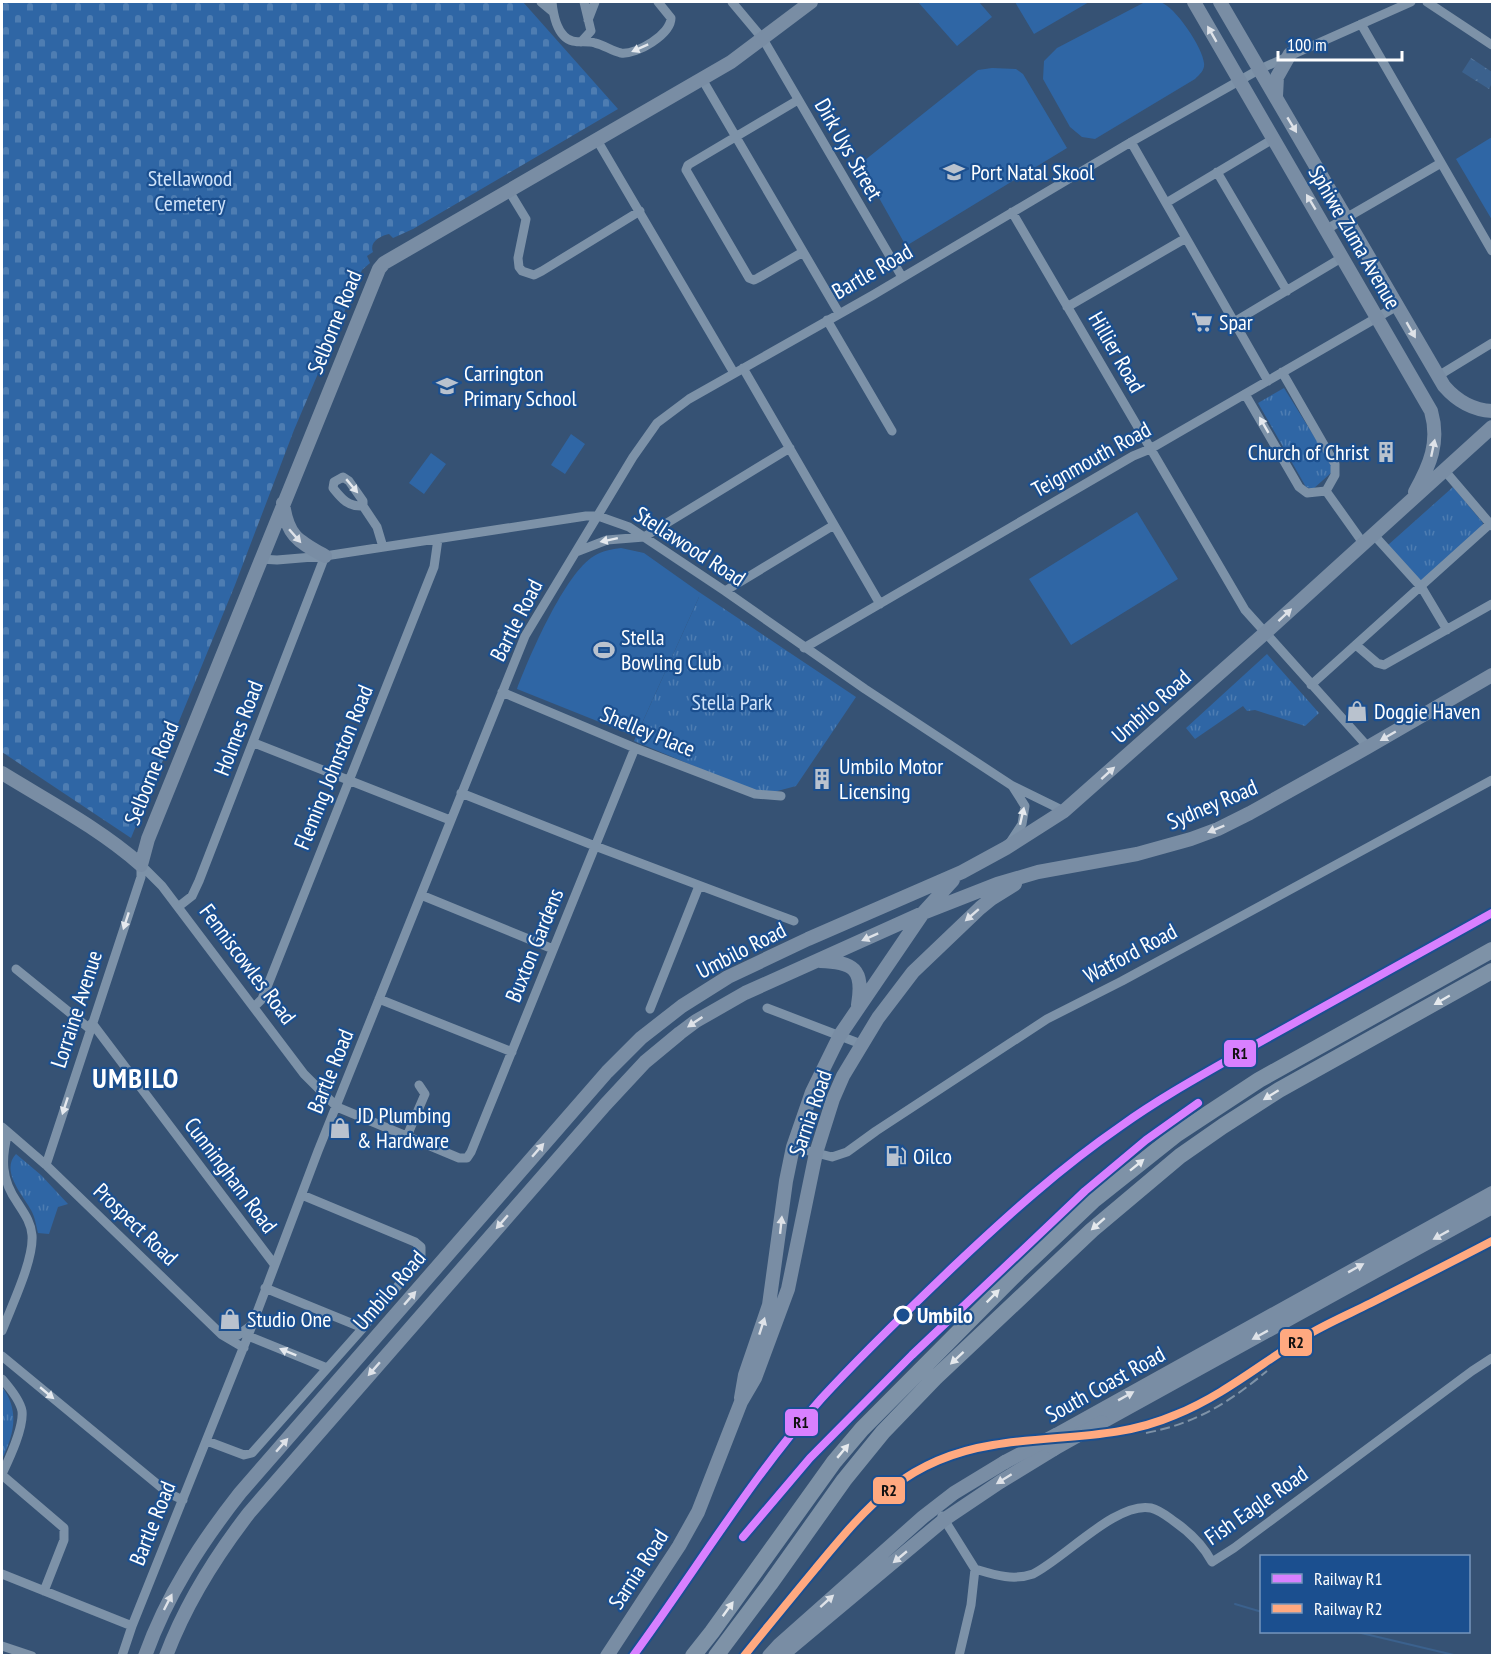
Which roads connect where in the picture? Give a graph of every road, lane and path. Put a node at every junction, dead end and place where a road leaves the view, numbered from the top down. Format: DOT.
graph roads {
  1 [pos="541,2"];
  2 [pos="584,2"];
  3 [pos="595,2"];
  4 [pos="658,2"];
  5 [pos="732,2"];
  6 [pos="811,2"];
  7 [pos="1194,2"];
  8 [pos="1220,2"];
  9 [pos="1411,2"];
  10 [pos="1427,2"];
  11 [pos="552,7"];
  12 [pos="589,24"];
  13 [pos="1361,24"];
  14 [pos="763,39"];
  15 [pos="581,42"];
  16 [pos="1492,45"];
  17 [pos="605,47"];
  18 [pos="1290,54"];
  19 [pos="1260,69"];
  20 [pos="702,79"];
  21 [pos="1239,80"];
  22 [pos="798,99"];
  23 [pos="1276,99"];
  24 [pos="736,137"];
  25 [pos="1273,139"];
  26 [pos="597,140"];
  27 [pos="1131,142"];
  28 [pos="1304,146"];
  29 [pos="1284,157"];
  30 [pos="1441,163"];
  31 [pos="1217,172"];
  32 [pos="509,191"];
  33 [pos="1166,203"];
  34 [pos="640,211"];
  35 [pos="1012,212"];
  36 [pos="1346,218"];
  37 [pos="1327,229"];
  38 [pos="1186,238"];
  39 [pos="1492,251"];
  40 [pos="803,252"];
  41 [pos="1343,257"];
  42 [pos="902,277"];
  43 [pos="1287,291"];
  44 [pos="1397,306"];
  45 [pos="1067,307"];
  46 [pos="839,313"];
  47 [pos="1377,318"];
  48 [pos="827,320"];
  49 [pos="1234,322"];
  50 [pos="1492,343"];
  51 [pos="743,368"];
  52 [pos="1282,372"];
  53 [pos="734,374"];
  54 [pos="1268,381"];
  55 [pos="1441,381"];
  56 [pos="1245,394"];
  57 [pos="1425,399"];
  58 [pos="1492,411"];
  59 [pos="1492,427"];
  60 [pos="892,431"];
  61 [pos="790,448"];
  62 [pos="1150,448"];
  63 [pos="1445,471"];
  64 [pos="1326,491"];
  65 [pos="1410,501"];
  66 [pos="282,503"];
  67 [pos="363,506"];
  68 [pos="598,516"];
  69 [pos="1492,524"];
  70 [pos="834,525"];
  71 [pos="644,537"];
  72 [pos="1368,538"];
  73 [pos="438,539"];
  74 [pos="383,547"];
  75 [pos="576,552"];
  76 [pos="325,556"];
  77 [pos="260,559"];
  78 [pos="1422,588"];
  79 [pos="725,591"];
  80 [pos="880,604"];
  81 [pos="1492,604"];
  82 [pos="1447,630"];
  83 [pos="1265,633"];
  84 [pos="1356,645"];
  85 [pos="804,648"];
  86 [pos="1492,675"];
  87 [pos="1311,685"];
  88 [pos="502,692"];
  89 [pos="254,743"];
  90 [pos="1368,747"];
  91 [pos="635,748"];
  92 [pos="2,775"];
  93 [pos="1492,780"];
  94 [pos="349,781"];
  95 [pos="1011,785"];
  96 [pos="461,793"];
  97 [pos="781,796"];
  98 [pos="1064,812"];
  99 [pos="450,820"];
  100 [pos="595,846"];
  101 [pos="1006,848"];
  102 [pos="141,865"];
  103 [pos="962,872"];
  104 [pos="1038,872"];
  105 [pos="699,886"];
  106 [pos="421,895"];
  107 [pos="178,907"];
  108 [pos="923,913"];
  109 [pos="794,921"];
  110 [pos="554,949"];
  111 [pos="1492,950"];
  112 [pos="817,960"];
  113 [pos="16,969"];
  114 [pos="1492,971"];
  115 [pos="379,999"];
  116 [pos="254,1007"];
  117 [pos="767,1008"];
  118 [pos="650,1009"];
  119 [pos="858,1010"];
  120 [pos="91,1026"];
  121 [pos="840,1035"];
  122 [pos="861,1044"];
  123 [pos="512,1052"];
  124 [pos="419,1085"];
  125 [pos="337,1107"];
  126 [pos="5,1130"];
  127 [pos="406,1136"];
  128 [pos="793,1147"];
  129 [pos="816,1153"];
  130 [pos="470,1156"];
  131 [pos="46,1165"];
  132 [pos="1492,1193"];
  133 [pos="302,1195"];
  134 [pos="1492,1207"];
  135 [pos="274,1264"];
  136 [pos="265,1288"];
  137 [pos="253,1325"];
  138 [pos="363,1328"];
  139 [pos="2,1331"];
  140 [pos="222,1335"];
  141 [pos="248,1336"];
  142 [pos="244,1348"];
  143 [pos="2,1356"];
  144 [pos="1492,1358"];
  145 [pos="327,1368"];
  146 [pos="2,1379"];
  147 [pos="741,1402"];
  148 [pos="207,1441"];
  149 [pos="1055,1442"];
  150 [pos="2,1474"];
  151 [pos="183,1500"];
  152 [pos="936,1506"];
  153 [pos="945,1520"];
  154 [pos="975,1569"];
  155 [pos="2,1574"];
  156 [pos="44,1591"];
  157 [pos="132,1626"];
  158 [pos="2,1646"];
  159 [pos="32,1656"];
  160 [pos="122,1656"];
  161 [pos="145,1656"];
  162 [pos="166,1656"];
  163 [pos="607,1656"];
  164 [pos="693,1656"];
  165 [pos="716,1656"];
  166 [pos="770,1656"];
  167 [pos="781,1656"];
  168 [pos="959,1656"];
  1 -- 11 [label="street"];
  2 -- 12 [label="street"];
  3 -- 12 [label="street"];
  4 -- 17 [label="street, one-way"];
  5 -- 14 [label="street, Dirk Uys Street"];
  6 -- 14 [label="main road, Selborne Road"];
  21 -- 7 [label="main road, Sphiwe Zuma Avenue, one-way"];
  8 -- 19 [label="main road, Sphiwe Zuma Avenue"];
  9 -- 13 [label="street, Bartle Road"];
  10 -- 16 [label="street"];
  11 -- 15 [label="street"];
  12 -- 15 [label="street"];
  12 -- 17 [label="street"];
  13 -- 18 [label="street, Bartle Road"];
  13 -- 30 [label="street"];
  14 -- 20 [label="main road, Selborne Road"];
  14 -- 22 [label="street, Dirk Uys Street"];
  15 -- 17 [label="street"];
  18 -- 19 [label="street, Bartle Road"];
  18 -- 23 [label="main road"];
  19 -- 21 [label="street, Bartle Road"];
  19 -- 23 [label="main road, Sphiwe Zuma Avenue"];
  20 -- 24 [label="street"];
  20 -- 26 [label="main road, Selborne Road"];
  21 -- 25 [label="main road, Sphiwe Zuma Avenue"];
  21 -- 27 [label="street, Bartle Road"];
  22 -- 24 [label="street"];
  22 -- 42 [label="street, Dirk Uys Street"];
  23 -- 28 [label="main road, Sphiwe Zuma Avenue, one-way"];
  24 -- 40 [label="street"];
  24 -- 40 [label="street"];
  25 -- 29 [label="main road, Sphiwe Zuma Avenue"];
  25 -- 31 [label="street"];
  26 -- 32 [label="main road, Selborne Road"];
  26 -- 34 [label="street"];
  27 -- 33 [label="street"];
  27 -- 35 [label="street, Bartle Road"];
  28 -- 29 [label="main road"];
  28 -- 36 [label="main road, Sphiwe Zuma Avenue"];
  37 -- 29 [label="main road, Sphiwe Zuma Avenue, one-way"];
  30 -- 36 [label="street"];
  30 -- 39 [label="street"];
  31 -- 33 [label="street"];
  31 -- 43 [label="street"];
  32 -- 34 [label="street"];
  32 -- 66 [label="main road, Selborne Road"];
  33 -- 38 [label="street"];
  34 -- 53 [label="street"];
  35 -- 42 [label="street, Bartle Road"];
  35 -- 45 [label="street, Hillier Road"];
  36 -- 37 [label="street"];
  36 -- 44 [label="main road, Sphiwe Zuma Avenue"];
  37 -- 41 [label="main road, Sphiwe Zuma Avenue"];
  38 -- 45 [label="street"];
  38 -- 49 [label="street"];
  40 -- 46 [label="street"];
  41 -- 43 [label="street"];
  41 -- 47 [label="main road, Sphiwe Zuma Avenue"];
  42 -- 46 [label="street, Bartle Road"];
  43 -- 49 [label="street"];
  44 -- 47 [label="street, Teignmouth Road"];
  44 -- 55 [label="main road, Sphiwe Zuma Avenue, one-way"];
  45 -- 62 [label="street, Hillier Road"];
  46 -- 48 [label="street, Bartle Road"];
  47 -- 52 [label="street, Teignmouth Road"];
  47 -- 57 [label="main road, Sphiwe Zuma Avenue"];
  48 -- 51 [label="street, Bartle Road"];
  48 -- 60 [label="street"];
  49 -- 54 [label="street"];
  50 -- 55 [label="street"];
  51 -- 53 [label="street, Bartle Road"];
  51 -- 61 [label="street"];
  52 -- 54 [label="street, Teignmouth Road"];
  52 -- 64 [label="street"];
  53 -- 68 [label="street, Bartle Road"];
  54 -- 56 [label="street, Teignmouth Road"];
  55 -- 57 [label="main road"];
  55 -- 58 [label="main road, Sphiwe Zuma Avenue"];
  56 -- 62 [label="street, Teignmouth Road"];
  64 -- 56 [label="street, one-way"];
  65 -- 57 [label="main road, Sphiwe Zuma Avenue, one-way"];
  59 -- 63 [label="main road, Umbilo Road"];
  61 -- 70 [label="street"];
  61 -- 71 [label="street"];
  62 -- 80 [label="street, Teignmouth Road"];
  62 -- 83 [label="street, Hillier Road"];
  63 -- 65 [label="main road, Umbilo Road"];
  63 -- 69 [label="street"];
  64 -- 72 [label="street"];
  65 -- 72 [label="main road, Umbilo Road"];
  66 -- 76 [label="main road, one-way"];
  66 -- 77 [label="main road, Selborne Road"];
  67 -- 74 [label="street"];
  68 -- 71 [label="street, Stellawood Road"];
  68 -- 73 [label="street, Stellawood Road"];
  68 -- 75 [label="street, Bartle Road"];
  69 -- 78 [label="street"];
  70 -- 79 [label="street"];
  70 -- 80 [label="street"];
  71 -- 75 [label="street, one-way"];
  71 -- 79 [label="street, Stellawood Road"];
  72 -- 78 [label="street"];
  83 -- 72 [label="main road, Umbilo Road, one-way"];
  73 -- 74 [label="street, Stellawood Road"];
  73 -- 94 [label="street, Fleming Johnston Road"];
  74 -- 76 [label="street, Stellawood Road"];
  75 -- 88 [label="street, Bartle Road"];
  76 -- 77 [label="street, Stellawood Road"];
  76 -- 89 [label="street, Holmes Road"];
  77 -- 102 [label="main road, Selborne Road"];
  78 -- 82 [label="street"];
  78 -- 84 [label="street"];
  79 -- 85 [label="street, Stellawood Road"];
  80 -- 85 [label="street, Teignmouth Road"];
  81 -- 82 [label="street"];
  82 -- 84 [label="street"];
  83 -- 87 [label="street, Hillier Road"];
  98 -- 83 [label="main road, Umbilo Road, one-way"];
  84 -- 87 [label="street"];
  85 -- 95 [label="street, Stellawood Road"];
  86 -- 90 [label="main road, Sydney Road, one-way"];
  87 -- 90 [label="street, Hillier Road"];
  88 -- 91 [label="street, Shelley Place"];
  88 -- 96 [label="street, Bartle Road"];
  89 -- 94 [label="street"];
  89 -- 107 [label="street, Holmes Road"];
  90 -- 104 [label="main road, Sydney Road, one-way"];
  91 -- 97 [label="street, Shelley Place"];
  91 -- 100 [label="street, Buxton Gardens"];
  92 -- 102 [label="main road, Fenniscowles Road"];
  93 -- 129 [label="street, Watford Road"];
  94 -- 99 [label="street"];
  94 -- 116 [label="street, Fleming Johnston Road"];
  95 -- 98 [label="street, Stellawood Road"];
  101 -- 95 [label="street, Stellawood Road, one-way"];
  96 -- 99 [label="street, Bartle Road"];
  96 -- 100 [label="street"];
  98 -- 101 [label="main road, Umbilo Road"];
  99 -- 106 [label="street, Bartle Road"];
  100 -- 105 [label="street"];
  100 -- 110 [label="street, Buxton Gardens"];
  101 -- 103 [label="main road, Umbilo Road"];
  102 -- 107 [label="street, Fenniscowles Road"];
  102 -- 120 [label="street, Lorraine Avenue, one-way"];
  103 -- 108 [label="main road, Sarnia Road"];
  161 -- 103 [label="main road, Umbilo Road, one-way"];
  104 -- 108 [label="main road, Sydney Road"];
  104 -- 122 [label="main road, Sarnia Road, one-way"];
  105 -- 109 [label="street"];
  105 -- 118 [label="street"];
  106 -- 110 [label="street"];
  106 -- 115 [label="street, Bartle Road"];
  107 -- 116 [label="street, Fenniscowles Road"];
  108 -- 112 [label="main road, Umbilo Road, one-way"];
  108 -- 119 [label="main road, Sarnia Road"];
  110 -- 123 [label="street, Buxton Gardens"];
  164 -- 111 [label="highway, one-way"];
  112 -- 119 [label="main road"];
  112 -- 162 [label="main road, Umbilo Road, one-way"];
  113 -- 120 [label="street, Cunningham Road"];
  114 -- 165 [label="highway, one-way"];
  115 -- 123 [label="street"];
  115 -- 125 [label="street, Bartle Road"];
  116 -- 125 [label="street, Fenniscowles Road"];
  117 -- 121 [label="street"];
  119 -- 121 [label="main road, Sarnia Road"];
  120 -- 131 [label="street, Lorraine Avenue, one-way"];
  120 -- 135 [label="street, Cunningham Road"];
  121 -- 122 [label="street"];
  121 -- 128 [label="main road, Sarnia Road"];
  122 -- 129 [label="main road, Sarnia Road"];
  123 -- 130 [label="street, Buxton Gardens"];
  124 -- 127 [label="street"];
  125 -- 127 [label="street, Fenniscowles Road"];
  125 -- 133 [label="street, Bartle Road"];
  126 -- 131 [label="street, Prospect Road"];
  126 -- 139 [label="street"];
  127 -- 130 [label="street, Fenniscowles Road"];
  128 -- 129 [label="street, Watford Road"];
  147 -- 128 [label="main road, Sarnia Road, one-way"];
  129 -- 147 [label="main road, Sarnia Road"];
  131 -- 140 [label="street, Prospect Road"];
  149 -- 132 [label="main road, South Coast Road, one-way"];
  133 -- 135 [label="street, Bartle Road"];
  133 -- 138 [label="street"];
  134 -- 149 [label="main road, South Coast Road, one-way, bridge"];
  135 -- 136 [label="street, Bartle Road"];
  136 -- 137 [label="street, Bartle Road"];
  136 -- 138 [label="street"];
  137 -- 140 [label="street"];
  137 -- 141 [label="street, Bartle Road"];
  138 -- 145 [label="street"];
  140 -- 142 [label="street, Prospect Road"];
  141 -- 142 [label="street, Bartle Road"];
  145 -- 141 [label="street, one-way"];
  142 -- 148 [label="street, Bartle Road"];
  143 -- 151 [label="street, one-way"];
  144 -- 154 [label="street, Fish Eagle Road"];
  145 -- 148 [label="street"];
  146 -- 150 [label="street"];
  147 -- 163 [label="main road, Sarnia Road"];
  148 -- 151 [label="street, Bartle Road"];
  149 -- 152 [label="main road, South Coast Road, bridge"];
  149 -- 153 [label="main road, South Coast Road, one-way"];
  150 -- 156 [label="street"];
  151 -- 157 [label="street, Bartle Road"];
  152 -- 153 [label="street"];
  166 -- 152 [label="main road, South Coast Road, one-way"];
  153 -- 154 [label="street"];
  153 -- 167 [label="main road, South Coast Road, one-way"];
  154 -- 168 [label="street"];
  155 -- 156 [label="street"];
  156 -- 157 [label="street"];
  157 -- 160 [label="street, Bartle Road"];
  158 -- 159 [label="street"];
}
